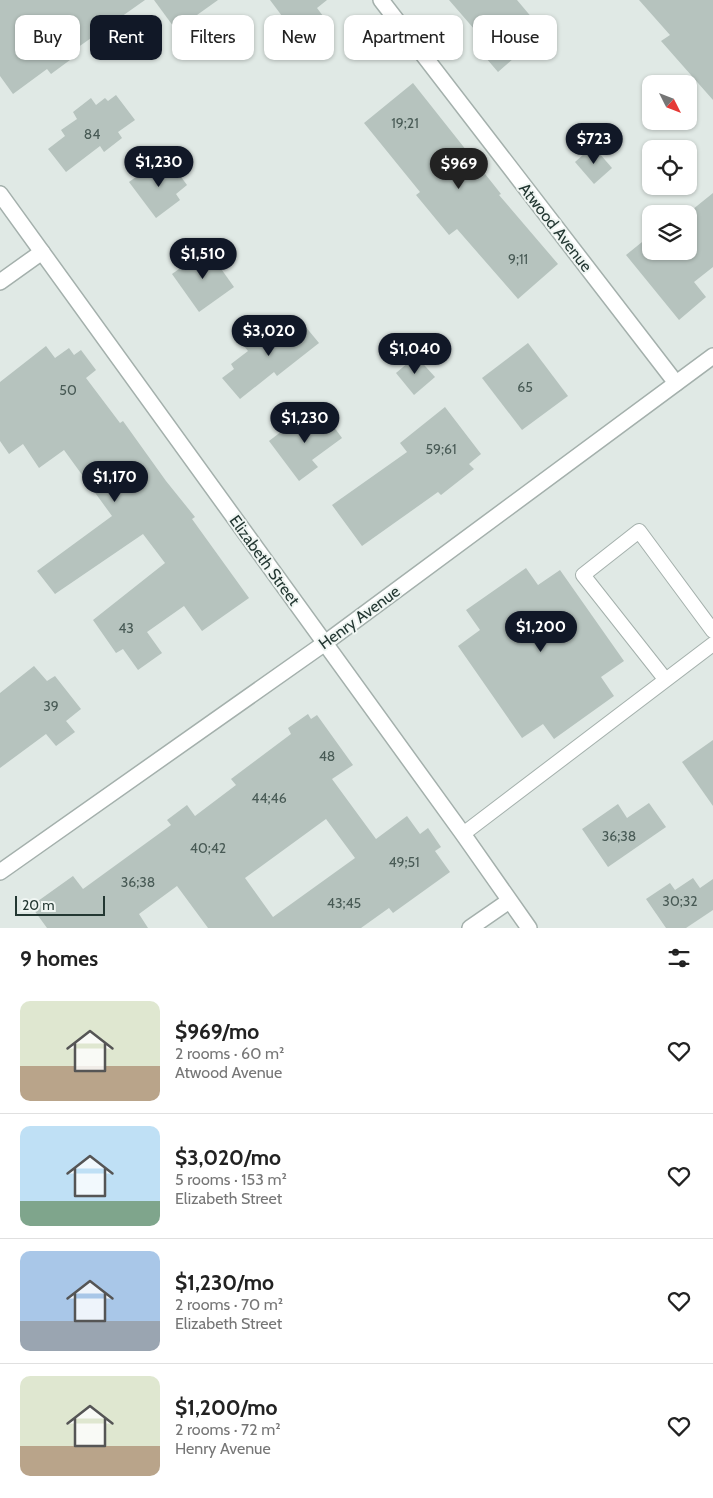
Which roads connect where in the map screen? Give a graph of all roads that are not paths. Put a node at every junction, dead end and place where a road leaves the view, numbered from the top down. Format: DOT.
graph roads {
  1 [pos="381,0"];
  2 [pos="0,194"];
  3 [pos="42,252"];
  4 [pos="0,282"];
  5 [pos="713,356"];
  6 [pos="676,383"];
  7 [pos="713,631"];
  8 [pos="325,643"];
  9 [pos="713,644"];
  10 [pos="665,679"];
  11 [pos="463,834"];
  12 [pos="0,872"];
  13 [pos="509,901"];
  14 [pos="470,928"];
  15 [pos="529,928"];
  1 -- 6 [label="street, Atwood Avenue"];
  2 -- 3 [label="street, Elizabeth Street"];
  3 -- 4 [label="street"];
  3 -- 8 [label="street, Elizabeth Street"];
  5 -- 6 [label="street, Henry Avenue"];
  6 -- 8 [label="street, Henry Avenue"];
  7 -- 10 [label="lane"];
  8 -- 11 [label="street, Elizabeth Street"];
  8 -- 12 [label="street, Henry Avenue"];
  9 -- 10 [label="lane"];
  10 -- 11 [label="lane"];
  11 -- 13 [label="street, Elizabeth Street"];
  13 -- 14 [label="street"];
  13 -- 15 [label="street, Elizabeth Street"];
}
